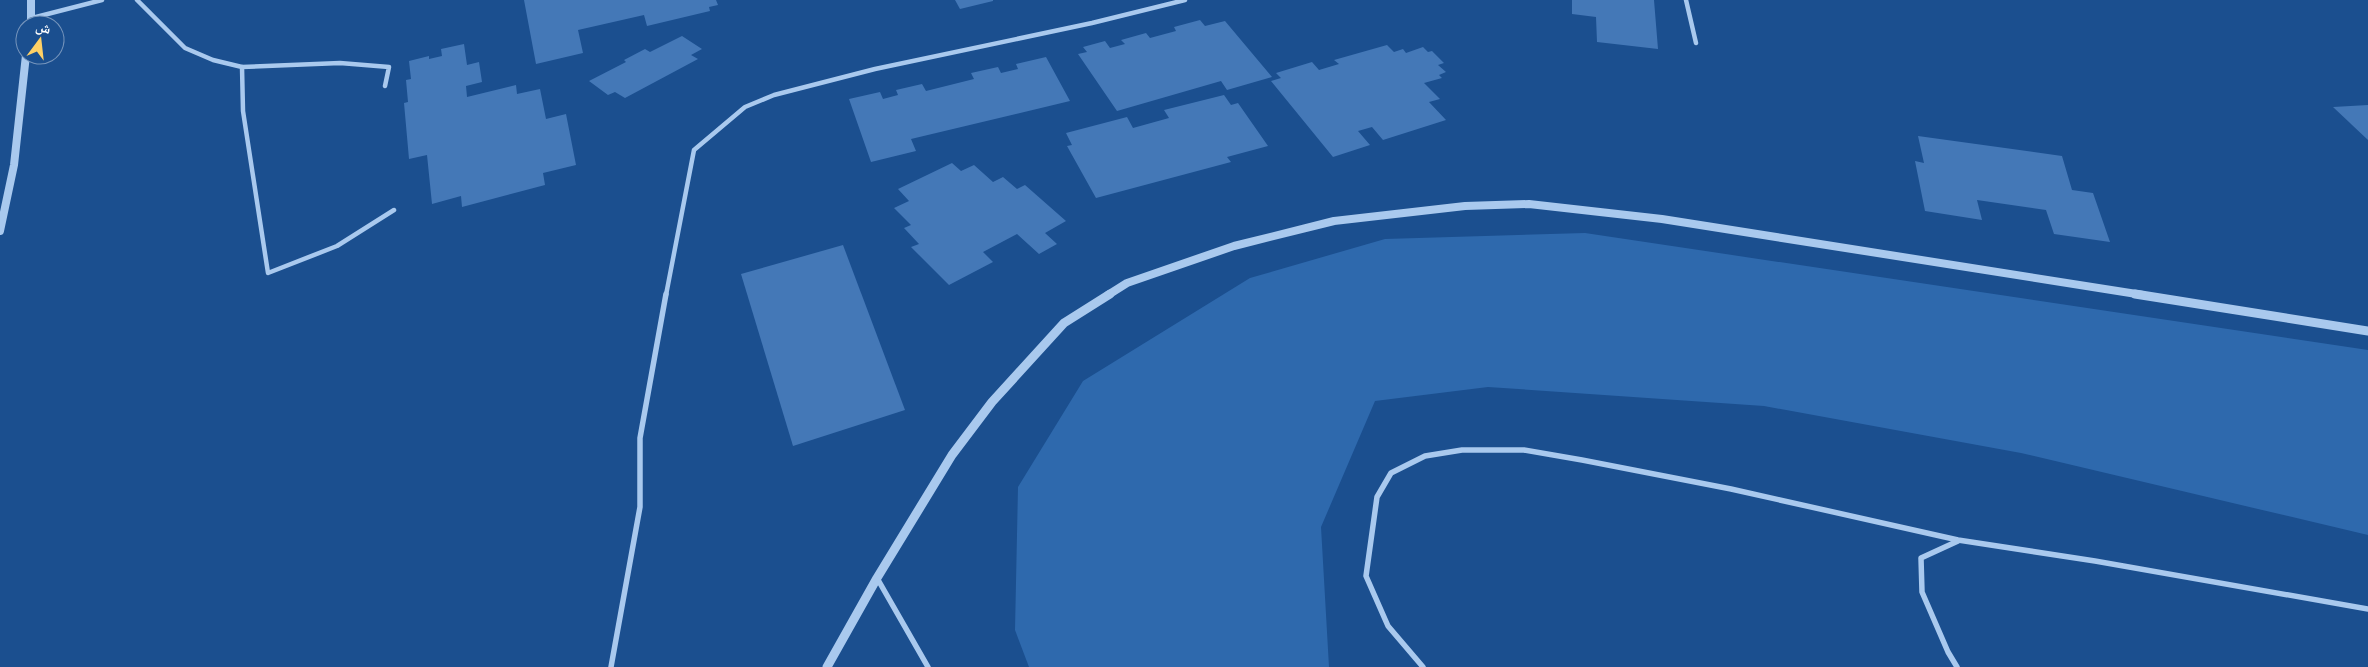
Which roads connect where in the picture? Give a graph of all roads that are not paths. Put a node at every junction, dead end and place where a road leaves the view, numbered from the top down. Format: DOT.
graph roads {
  1 [pos="31,0"];
  2 [pos="102,0"];
  3 [pos="137,0"];
  4 [pos="1186,0"];
  5 [pos="1686,0"];
  6 [pos="32,15"];
  7 [pos="54,15"];
  8 [pos="1696,43"];
  9 [pos="25,65"];
  10 [pos="242,67"];
  11 [pos="385,86"];
  12 [pos="394,210"];
  13 [pos="0,231"];
  14 [pos="2368,331"];
  15 [pos="1958,540"];
  16 [pos="877,578"];
  17 [pos="2368,609"];
  18 [pos="611,667"];
  19 [pos="827,667"];
  20 [pos="928,667"];
  21 [pos="1424,667"];
  22 [pos="1957,667"];
  1 -- 6 [label="street"];
  2 -- 7 [label="street"];
  3 -- 10 [label="street"];
  4 -- 18 [label="street"];
  5 -- 8 [label="street"];
  9 -- 13 [label="street"];
  10 -- 11 [label="street"];
  10 -- 12 [label="street"];
  14 -- 16 [label="street"];
  15 -- 17 [label="street"];
  15 -- 21 [label="street"];
  15 -- 22 [label="street"];
  16 -- 19 [label="street"];
  16 -- 20 [label="street"];
}
